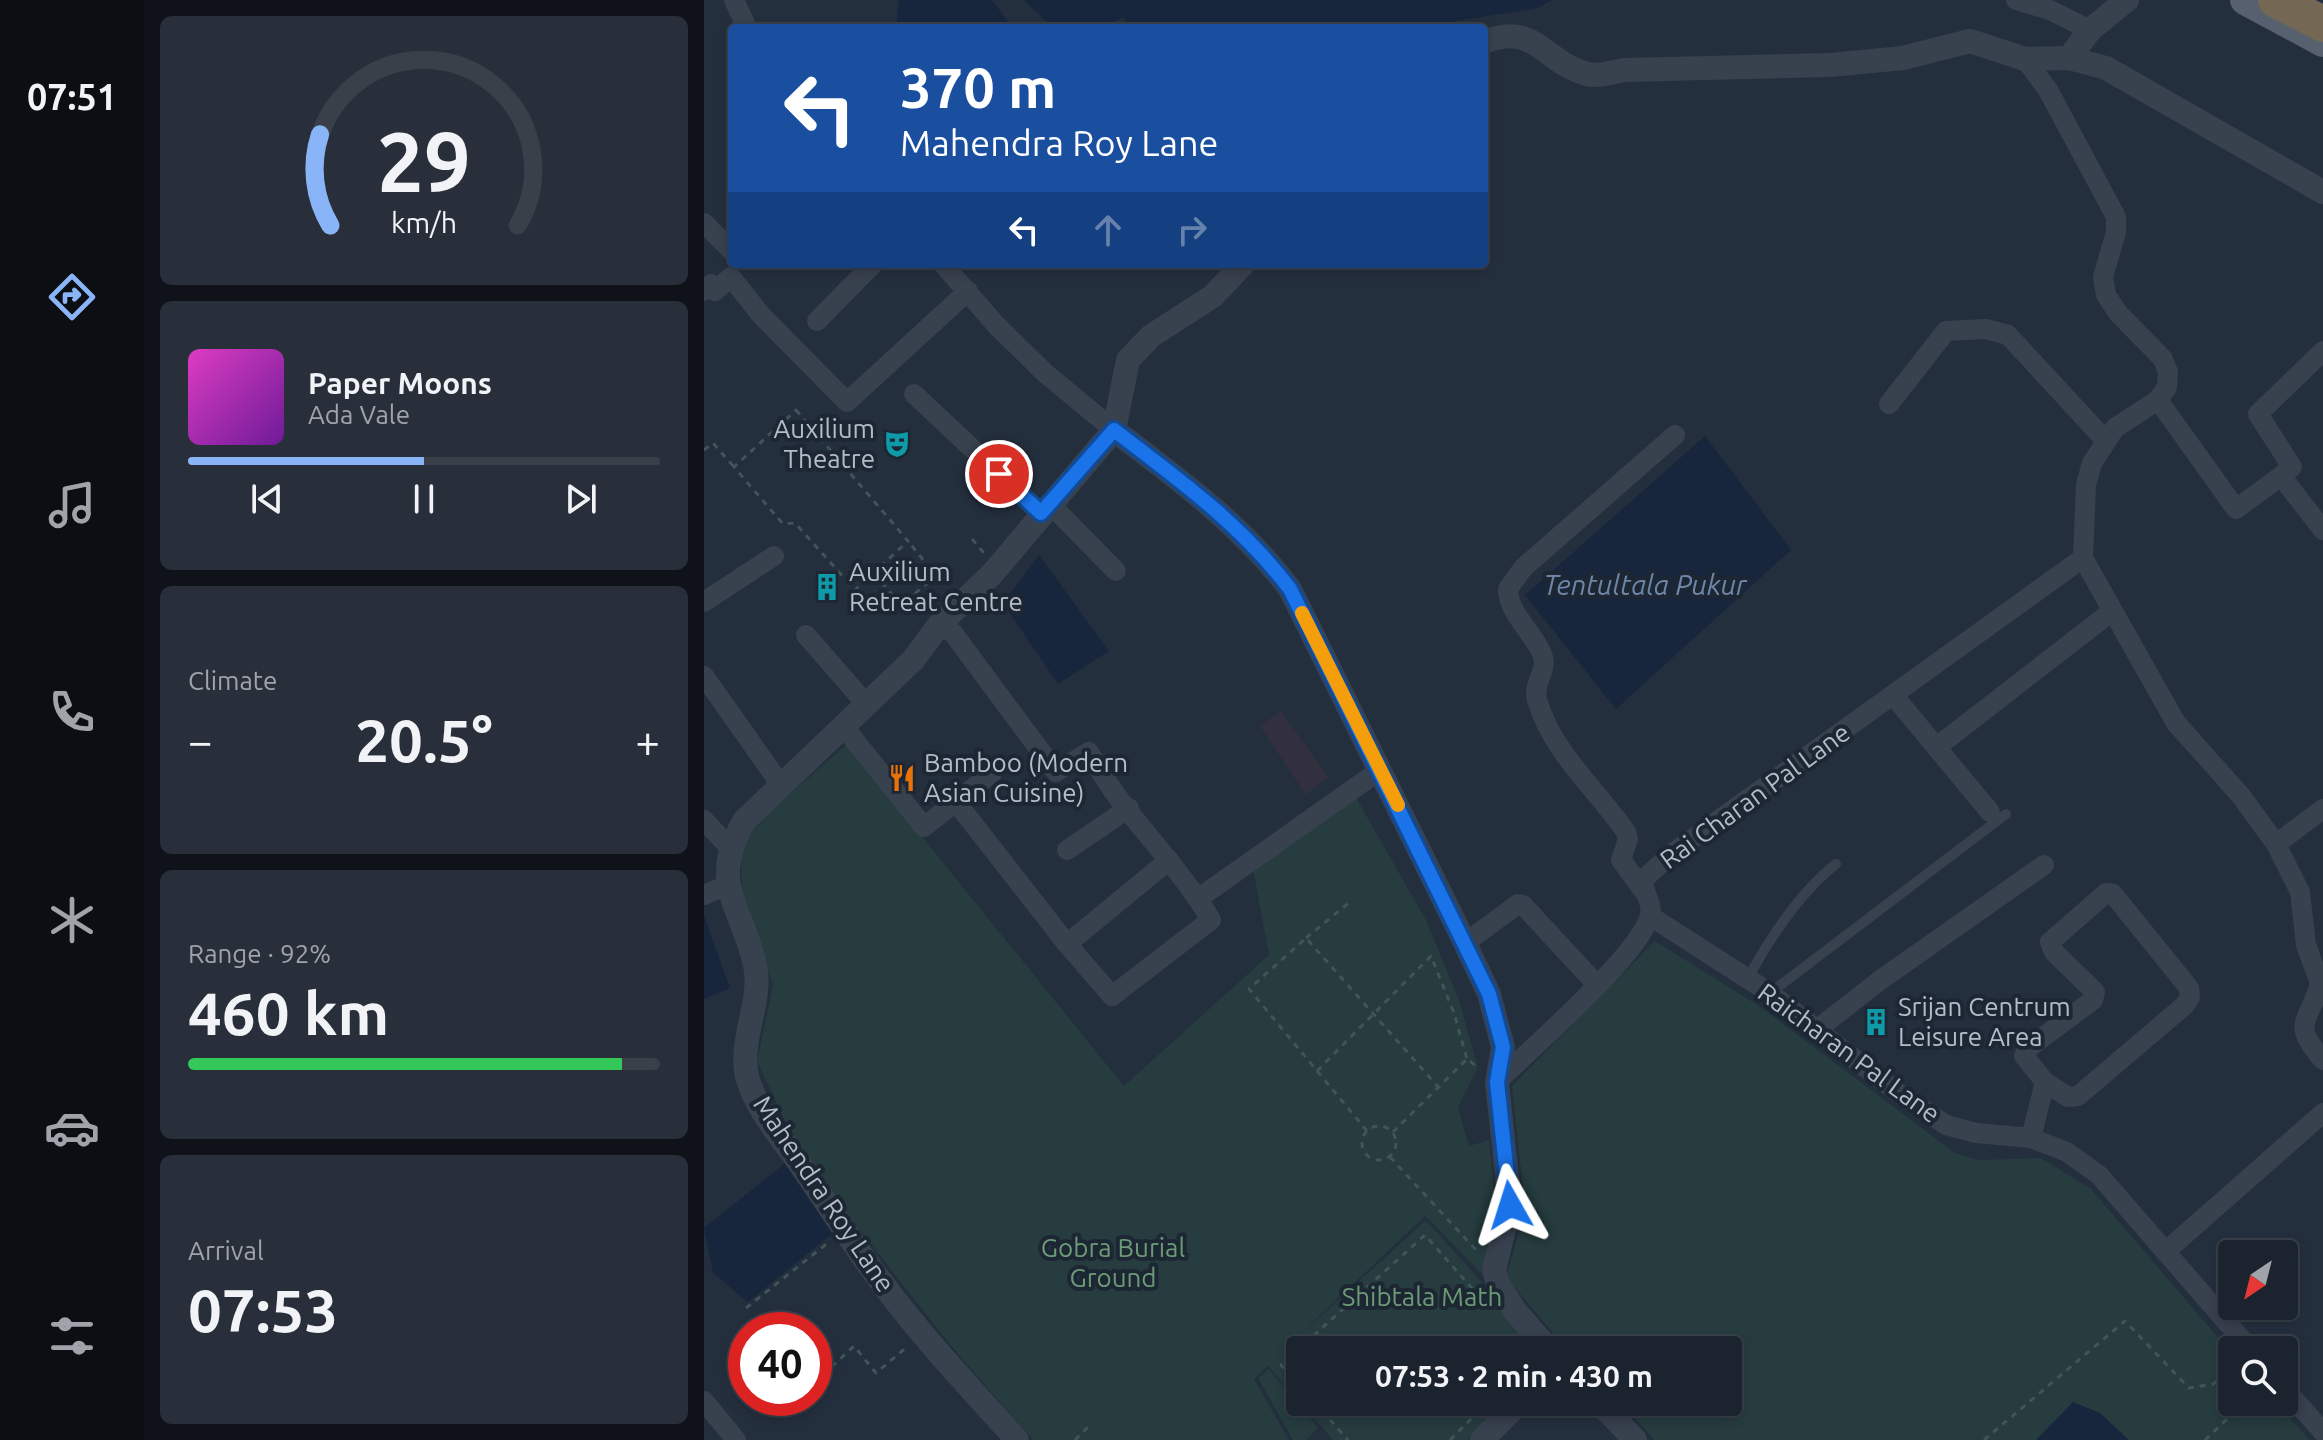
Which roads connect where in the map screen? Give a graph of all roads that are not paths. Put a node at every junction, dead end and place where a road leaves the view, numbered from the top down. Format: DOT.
graph roads {
  1 [pos="734,0"];
  2 [pos="2016,0"];
  3 [pos="2127,0"];
  4 [pos="2245,0"];
  5 [pos="2276,0"];
  6 [pos="745,24"];
  7 [pos="2323,24"];
  8 [pos="2090,30"];
  9 [pos="1488,41"];
  10 [pos="2323,42"];
  11 [pos="2069,58"];
  12 [pos="2025,59"];
  13 [pos="2323,192"];
  14 [pos="704,223"];
  15 [pos="728,247"];
  16 [pos="869,268"];
  17 [pos="947,268"];
  18 [pos="1239,268"];
  19 [pos="738,271"];
  20 [pos="704,291"];
  21 [pos="968,291"];
  22 [pos="817,321"];
  23 [pos="2323,351"];
  24 [pos="914,394"];
  25 [pos="2158,400"];
  26 [pos="1889,404"];
  27 [pos="1114,430"];
  28 [pos="1675,435"];
  29 [pos="2106,441"];
  30 [pos="2281,476"];
  31 [pos="1045,508"];
  32 [pos="2323,530"];
  33 [pos="774,556"];
  34 [pos="2083,558"];
  35 [pos="1116,571"];
  36 [pos="704,602"];
  37 [pos="2111,612"];
  38 [pos="939,625"];
  39 [pos="806,635"];
  40 [pos="704,676"];
  41 [pos="1893,695"];
  42 [pos="867,705"];
  43 [pos="844,727"];
  44 [pos="1938,746"];
  45 [pos="1380,770"];
  46 [pos="992,773"];
  47 [pos="781,785"];
  48 [pos="956,802"];
  49 [pos="1129,808"];
  50 [pos="2323,809"];
  51 [pos="1998,813"];
  52 [pos="704,820"];
  53 [pos="2276,844"];
  54 [pos="731,849"];
  55 [pos="1067,850"];
  56 [pos="1169,860"];
  57 [pos="1836,864"];
  58 [pos="2044,865"];
  59 [pos="727,885"];
  60 [pos="1643,890"];
  61 [pos="704,895"];
  62 [pos="1199,898"];
  63 [pos="1650,916"];
  64 [pos="1465,943"];
  65 [pos="1067,944"];
  66 [pos="1748,978"];
  67 [pos="1597,985"];
  68 [pos="1770,993"];
  69 [pos="1819,1028"];
  70 [pos="2323,1060"];
  71 [pos="1497,1082"];
  72 [pos="2045,1082"];
  73 [pos="2323,1113"];
  74 [pos="2031,1138"];
  75 [pos="2165,1252"];
  76 [pos="1537,1336"];
  77 [pos="2239,1336"];
  78 [pos="704,1401"];
  79 [pos="2298,1404"];
  80 [pos="1507,1416"];
  81 [pos="1612,1416"];
  82 [pos="2323,1432"];
  83 [pos="1487,1438"];
  84 [pos="736,1440"];
  85 [pos="1017,1440"];
  86 [pos="1635,1440"];
  1 -- 6 [label="street"];
  2 -- 8 [label="street"];
  3 -- 8 [label="street"];
  4 -- 10 [label="main road"];
  5 -- 7 [label="highway"];
  8 -- 11 [label="street"];
  9 -- 12 [label="street"];
  11 -- 12 [label="street"];
  11 -- 13 [label="street"];
  12 -- 25 [label="street"];
  14 -- 15 [label="street"];
  16 -- 22 [label="street"];
  17 -- 21 [label="street"];
  18 -- 27 [label="street"];
  19 -- 20 [label="street"];
  19 -- 21 [label="street"];
  21 -- 27 [label="street"];
  23 -- 30 [label="street"];
  24 -- 31 [label="street"];
  25 -- 29 [label="street"];
  25 -- 30 [label="street"];
  26 -- 29 [label="street"];
  27 -- 31 [label="street, Mahendra Roy Lane"];
  27 -- 45 [label="street"];
  28 -- 60 [label="street"];
  29 -- 34 [label="street"];
  30 -- 32 [label="street"];
  31 -- 35 [label="street"];
  31 -- 38 [label="street, Mahendra Roy Lane"];
  33 -- 36 [label="street"];
  34 -- 37 [label="street"];
  34 -- 41 [label="street, Rai Charan Pal Lane"];
  37 -- 44 [label="street"];
  37 -- 53 [label="street"];
  38 -- 42 [label="street, Mahendra Roy Lane"];
  38 -- 49 [label="street"];
  39 -- 42 [label="street"];
  40 -- 47 [label="street"];
  41 -- 44 [label="street"];
  41 -- 60 [label="street, Rai Charan Pal Lane"];
  42 -- 43 [label="street, Mahendra Roy Lane"];
  43 -- 47 [label="street, Mahendra Roy Lane"];
  43 -- 48 [label="street"];
  44 -- 51 [label="street"];
  45 -- 62 [label="street"];
  45 -- 64 [label="street"];
  46 -- 48 [label="street"];
  47 -- 54 [label="street, Mahendra Roy Lane"];
  48 -- 65 [label="street"];
  49 -- 55 [label="street"];
  49 -- 56 [label="street"];
  50 -- 53 [label="street"];
  51 -- 68 [label="lane"];
  52 -- 54 [label="street"];
  53 -- 70 [label="street"];
  54 -- 59 [label="street, Mahendra Roy Lane"];
  56 -- 62 [label="street"];
  56 -- 65 [label="street"];
  57 -- 66 [label="lane"];
  58 -- 69 [label="street"];
  59 -- 61 [label="street"];
  59 -- 85 [label="street, Mahendra Roy Lane"];
  60 -- 63 [label="street, Rai Charan Pal Lane"];
  62 -- 65 [label="street"];
  63 -- 66 [label="street, Raicharan Pal Lane"];
  63 -- 67 [label="street"];
  64 -- 67 [label="street"];
  64 -- 71 [label="street"];
  66 -- 68 [label="street, Raicharan Pal Lane"];
  67 -- 71 [label="street"];
  68 -- 69 [label="street, Raicharan Pal Lane"];
  69 -- 74 [label="street, Raicharan Pal Lane"];
  71 -- 76 [label="street"];
  72 -- 72 [label="street"];
  72 -- 74 [label="street"];
  73 -- 75 [label="street"];
  74 -- 75 [label="street, Raicharan Pal Lane"];
  75 -- 77 [label="street, Raicharan Pal Lane"];
  78 -- 84 [label="street"];
  79 -- 82 [label="street"];
  80 -- 83 [label="street"];
  81 -- 86 [label="street"];
}
